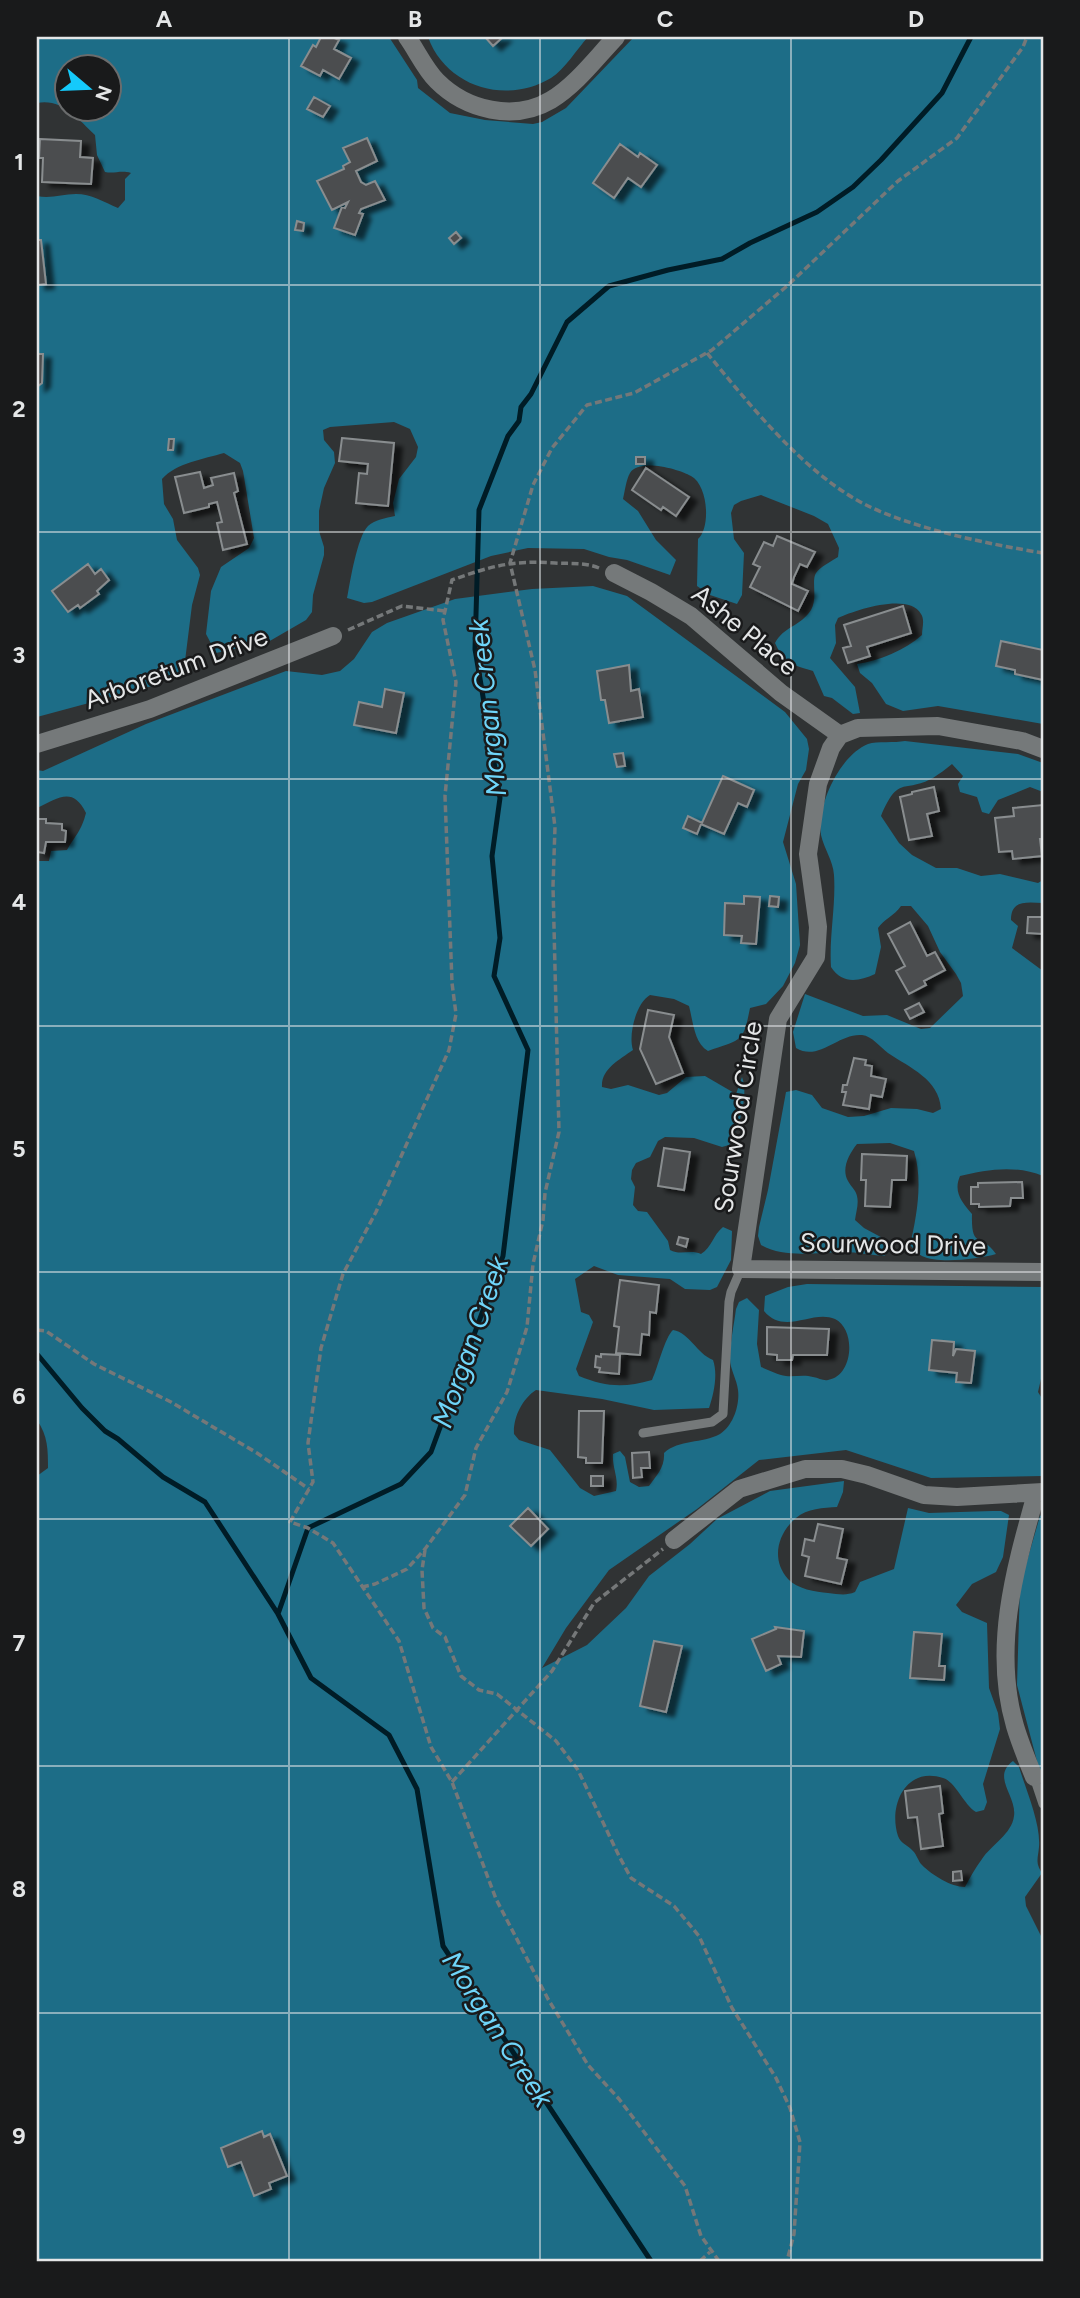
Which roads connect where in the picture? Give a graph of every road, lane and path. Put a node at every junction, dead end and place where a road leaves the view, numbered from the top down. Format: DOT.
graph roads {
  1 [pos="407,37"];
  2 [pos="616,37"];
  3 [pos="1027,37"];
  4 [pos="707,353"];
  5 [pos="1043,553"];
  6 [pos="510,563"];
  7 [pos="614,573"];
  8 [pos="445,611"];
  9 [pos="333,636"];
  10 [pos="840,735"];
  11 [pos="37,744"];
  12 [pos="1043,749"];
  13 [pos="741,1269"];
  14 [pos="1043,1272"];
  15 [pos="37,1330"];
  16 [pos="643,1433"];
  17 [pos="309,1489"];
  18 [pos="1040,1493"];
  19 [pos="674,1540"];
  20 [pos="425,1549"];
  21 [pos="362,1587"];
  22 [pos="518,1710"];
  23 [pos="1034,1777"];
  24 [pos="452,1782"];
  25 [pos="1043,1804"];
  26 [pos="710,2252"];
  27 [pos="699,2261"];
  28 [pos="719,2261"];
  29 [pos="787,2261"];
  1 -- 2 [label="street"];
  3 -- 4 [label="path"];
  4 -- 5 [label="path"];
  4 -- 6 [label="path"];
  6 -- 7 [label="path"];
  6 -- 8 [label="path"];
  6 -- 20 [label="path"];
  7 -- 10 [label="street, Ashe Place"];
  8 -- 9 [label="path"];
  8 -- 17 [label="path"];
  9 -- 11 [label="street, Arboretum Drive"];
  10 -- 12 [label="street"];
  10 -- 13 [label="street, Sourwood Circle"];
  13 -- 14 [label="street, Sourwood Drive"];
  13 -- 16 [label="lane"];
  15 -- 17 [label="path"];
  17 -- 21 [label="path"];
  18 -- 19 [label="street"];
  18 -- 23 [label="street"];
  19 -- 22 [label="path"];
  20 -- 21 [label="path"];
  20 -- 22 [label="path"];
  21 -- 24 [label="path"];
  22 -- 24 [label="path"];
  22 -- 29 [label="path"];
  23 -- 25 [label="lane"];
  24 -- 26 [label="path"];
  26 -- 27 [label="path"];
  26 -- 28 [label="path"];
}
